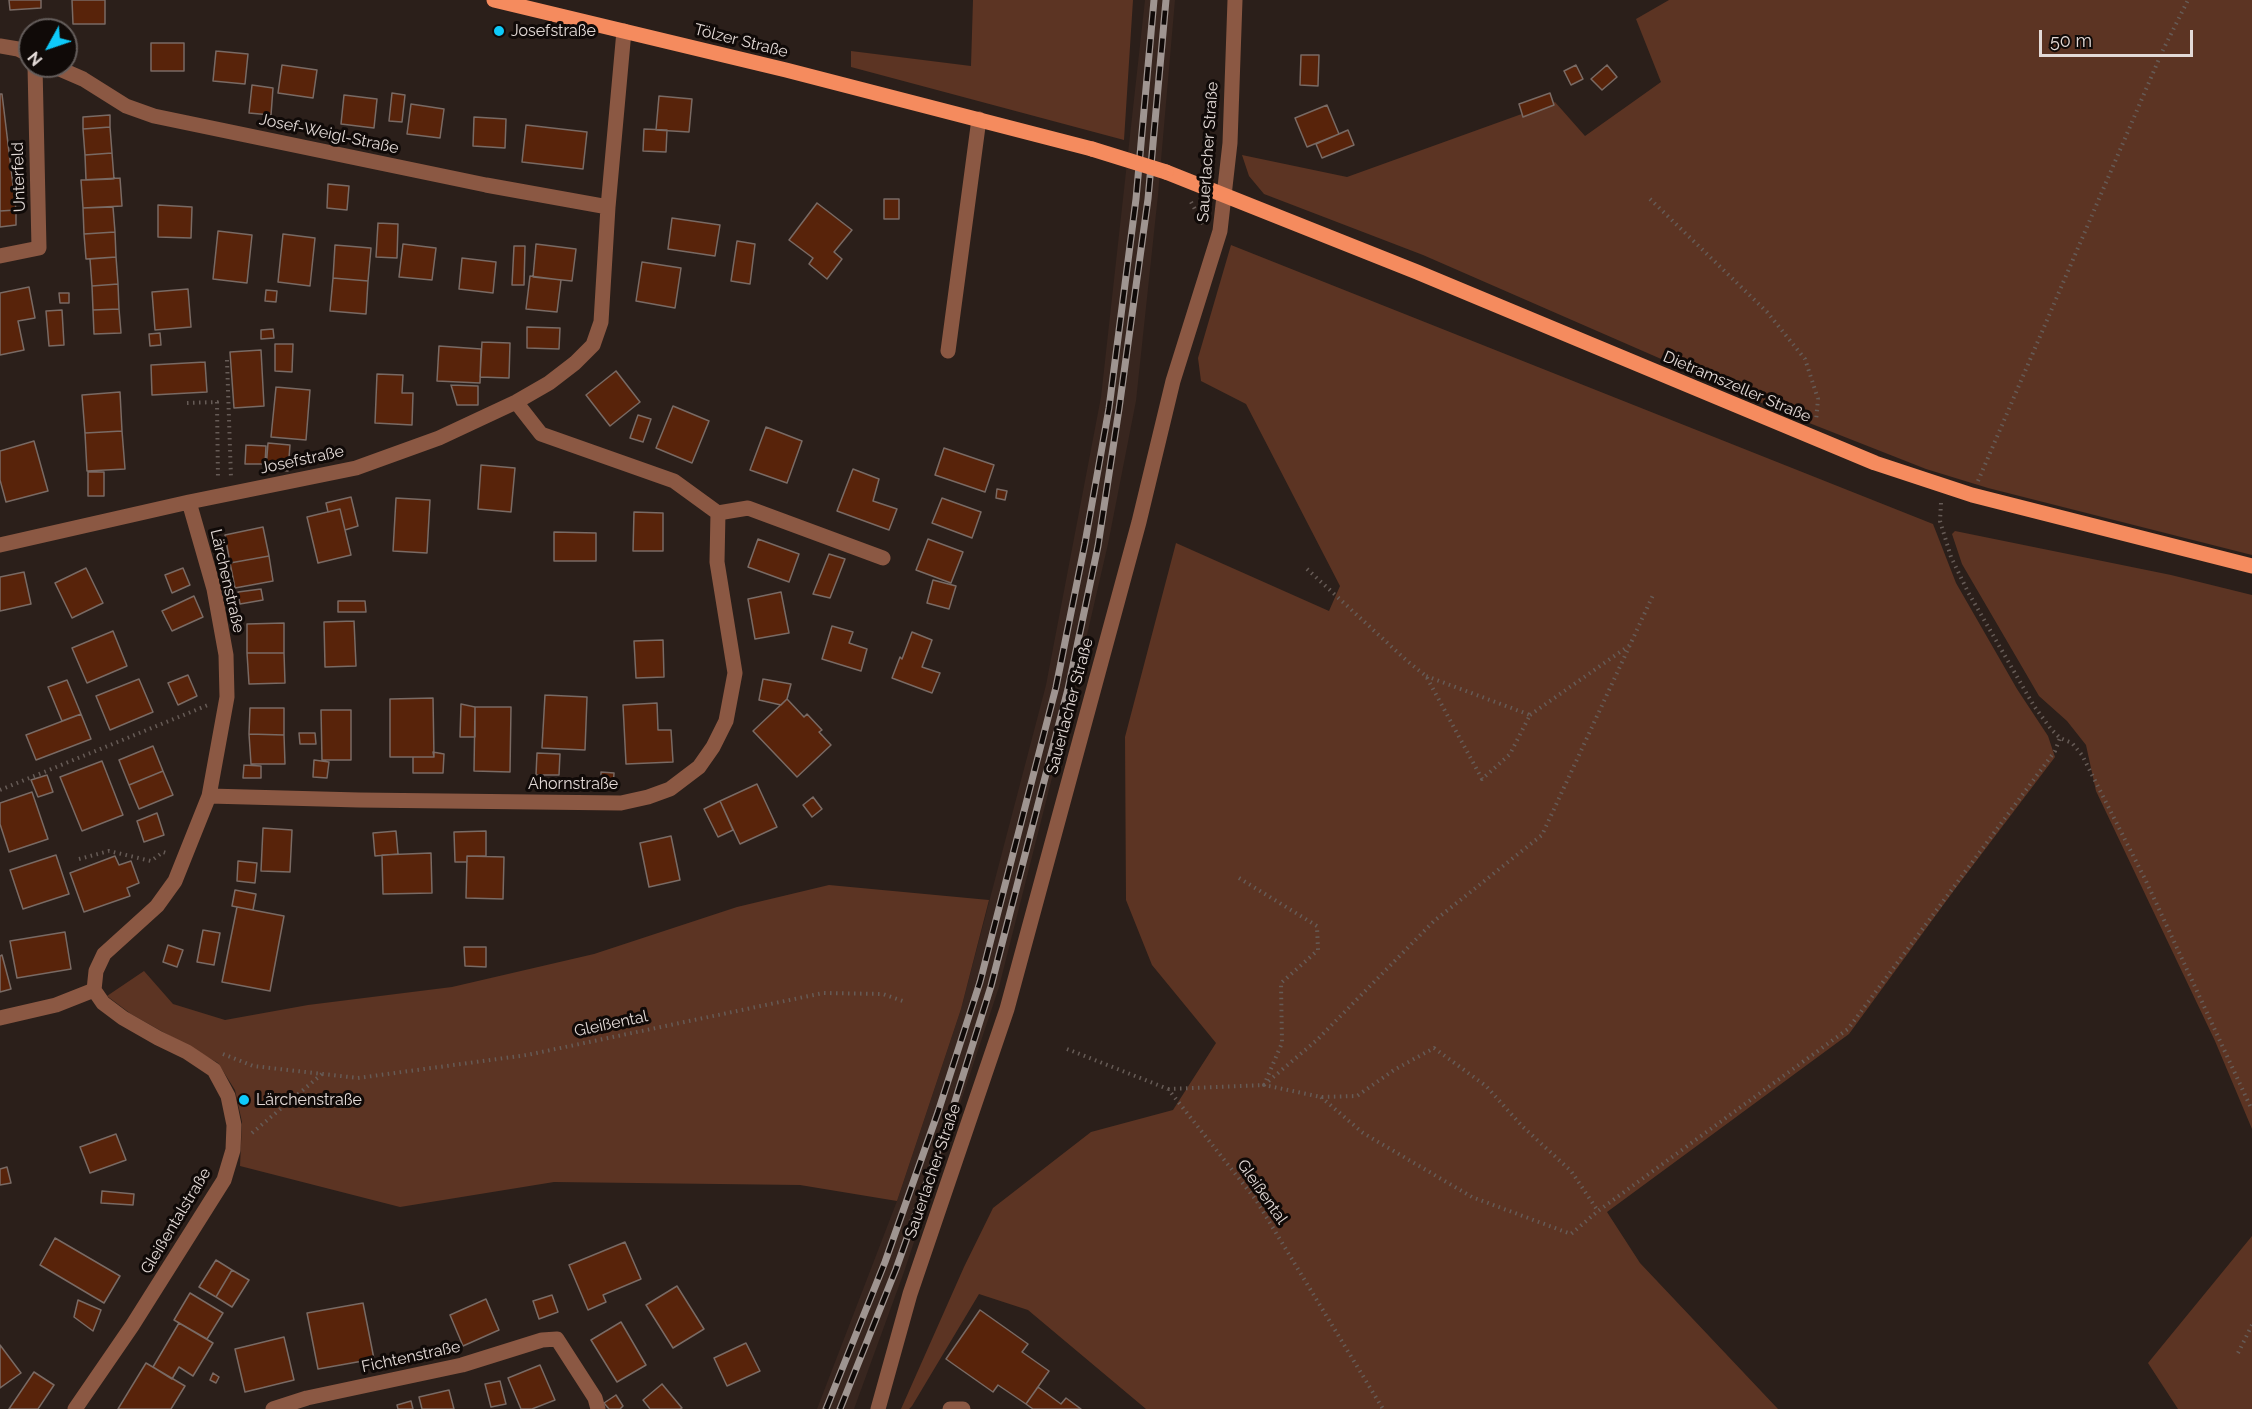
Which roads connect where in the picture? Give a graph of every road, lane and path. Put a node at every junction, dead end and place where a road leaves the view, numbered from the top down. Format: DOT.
graph roads {
  1 [pos="494,0"];
  2 [pos="1235,0"];
  3 [pos="2188,0"];
  4 [pos="624,31"];
  5 [pos="0,46"];
  6 [pos="18,49"];
  7 [pos="35,78"];
  8 [pos="78,78"];
  9 [pos="979,119"];
  10 [pos="1224,193"];
  11 [pos="1187,199"];
  12 [pos="1650,199"];
  13 [pos="608,207"];
  14 [pos="1220,231"];
  15 [pos="0,256"];
  16 [pos="948,351"];
  17 [pos="227,360"];
  18 [pos="516,402"];
  19 [pos="187,403"];
  20 [pos="1814,440"];
  21 [pos="1943,486"];
  22 [pos="225,495"];
  23 [pos="1972,495"];
  24 [pos="189,502"];
  25 [pos="718,513"];
  26 [pos="0,545"];
  27 [pos="883,558"];
  28 [pos="2252,566"];
  29 [pos="1307,569"];
  30 [pos="1654,593"];
  31 [pos="1630,644"];
  32 [pos="1426,676"];
  33 [pos="227,697"];
  34 [pos="1530,715"];
  35 [pos="2060,738"];
  36 [pos="0,790"];
  37 [pos="209,796"];
  38 [pos="79,860"];
  39 [pos="185,860"];
  40 [pos="1239,879"];
  41 [pos="94,990"];
  42 [pos="903,1001"];
  43 [pos="0,1018"];
  44 [pos="1067,1049"];
  45 [pos="215,1051"];
  46 [pos="323,1074"];
  47 [pos="1264,1085"];
  48 [pos="1168,1089"];
  49 [pos="1321,1097"];
  50 [pos="2252,1110"];
  51 [pos="233,1150"];
  52 [pos="1598,1211"];
  53 [pos="2252,1325"];
  54 [pos="2238,1353"];
  55 [pos="75,1409"];
  56 [pos="273,1409"];
  57 [pos="598,1409"];
  58 [pos="878,1409"];
  59 [pos="950,1409"];
  60 [pos="963,1409"];
  61 [pos="1383,1409"];
  1 -- 4 [label="main road, Tölzer Straße"];
  2 -- 10 [label="street, Sauerlacher Straße"];
  3 -- 23 [label="path"];
  4 -- 9 [label="main road, Tölzer Straße"];
  4 -- 13 [label="street, Josefstraße"];
  5 -- 6 [label="street"];
  7 -- 15 [label="street, Unterfeld"];
  8 -- 13 [label="street, Josef-Weigl-Straße"];
  9 -- 10 [label="main road, Tölzer Straße, bridge"];
  9 -- 16 [label="street"];
  10 -- 14 [label="street, Sauerlacher Straße"];
  10 -- 20 [label="main road, Dietramszeller Straße"];
  11 -- 14 [label="path"];
  12 -- 20 [label="path"];
  13 -- 18 [label="street, Josefstraße"];
  14 -- 58 [label="street, Sauerlacher Straße"];
  17 -- 22 [label="path"];
  18 -- 22 [label="street, Josefstraße"];
  18 -- 25 [label="street"];
  19 -- 22 [label="path"];
  20 -- 21 [label="main road, Dietramszeller Straße"];
  21 -- 23 [label="main road, Dietramszeller Straße"];
  21 -- 35 [label="path"];
  22 -- 24 [label="street, Josefstraße"];
  23 -- 28 [label="main road, Dietramszeller Straße"];
  24 -- 26 [label="street, Josefstraße"];
  24 -- 33 [label="street, Lärchenstraße"];
  25 -- 27 [label="street"];
  25 -- 37 [label="street, Ahornstraße"];
  29 -- 32 [label="path"];
  30 -- 31 [label="path"];
  31 -- 34 [label="path"];
  31 -- 47 [label="path"];
  32 -- 34 [label="path"];
  32 -- 34 [label="path"];
  33 -- 36 [label="path"];
  33 -- 37 [label="street, Lärchenstraße"];
  35 -- 50 [label="path"];
  35 -- 52 [label="path"];
  37 -- 39 [label="street, Lärchenstraße"];
  38 -- 39 [label="path"];
  39 -- 41 [label="street, Lärchenstraße"];
  40 -- 47 [label="path"];
  41 -- 43 [label="street"];
  41 -- 51 [label="street, Gleißentalstraße"];
  42 -- 46 [label="path, Gleißental"];
  44 -- 48 [label="path, Gleißental"];
  45 -- 46 [label="path, Gleißental"];
  46 -- 51 [label="path"];
  47 -- 48 [label="path"];
  47 -- 49 [label="path"];
  48 -- 61 [label="path, Gleißental"];
  49 -- 52 [label="path"];
  49 -- 52 [label="path"];
  51 -- 55 [label="street, Gleißentalstraße"];
  53 -- 54 [label="path"];
  56 -- 57 [label="street, Fichtenstraße"];
  59 -- 60 [label="street"];
}
